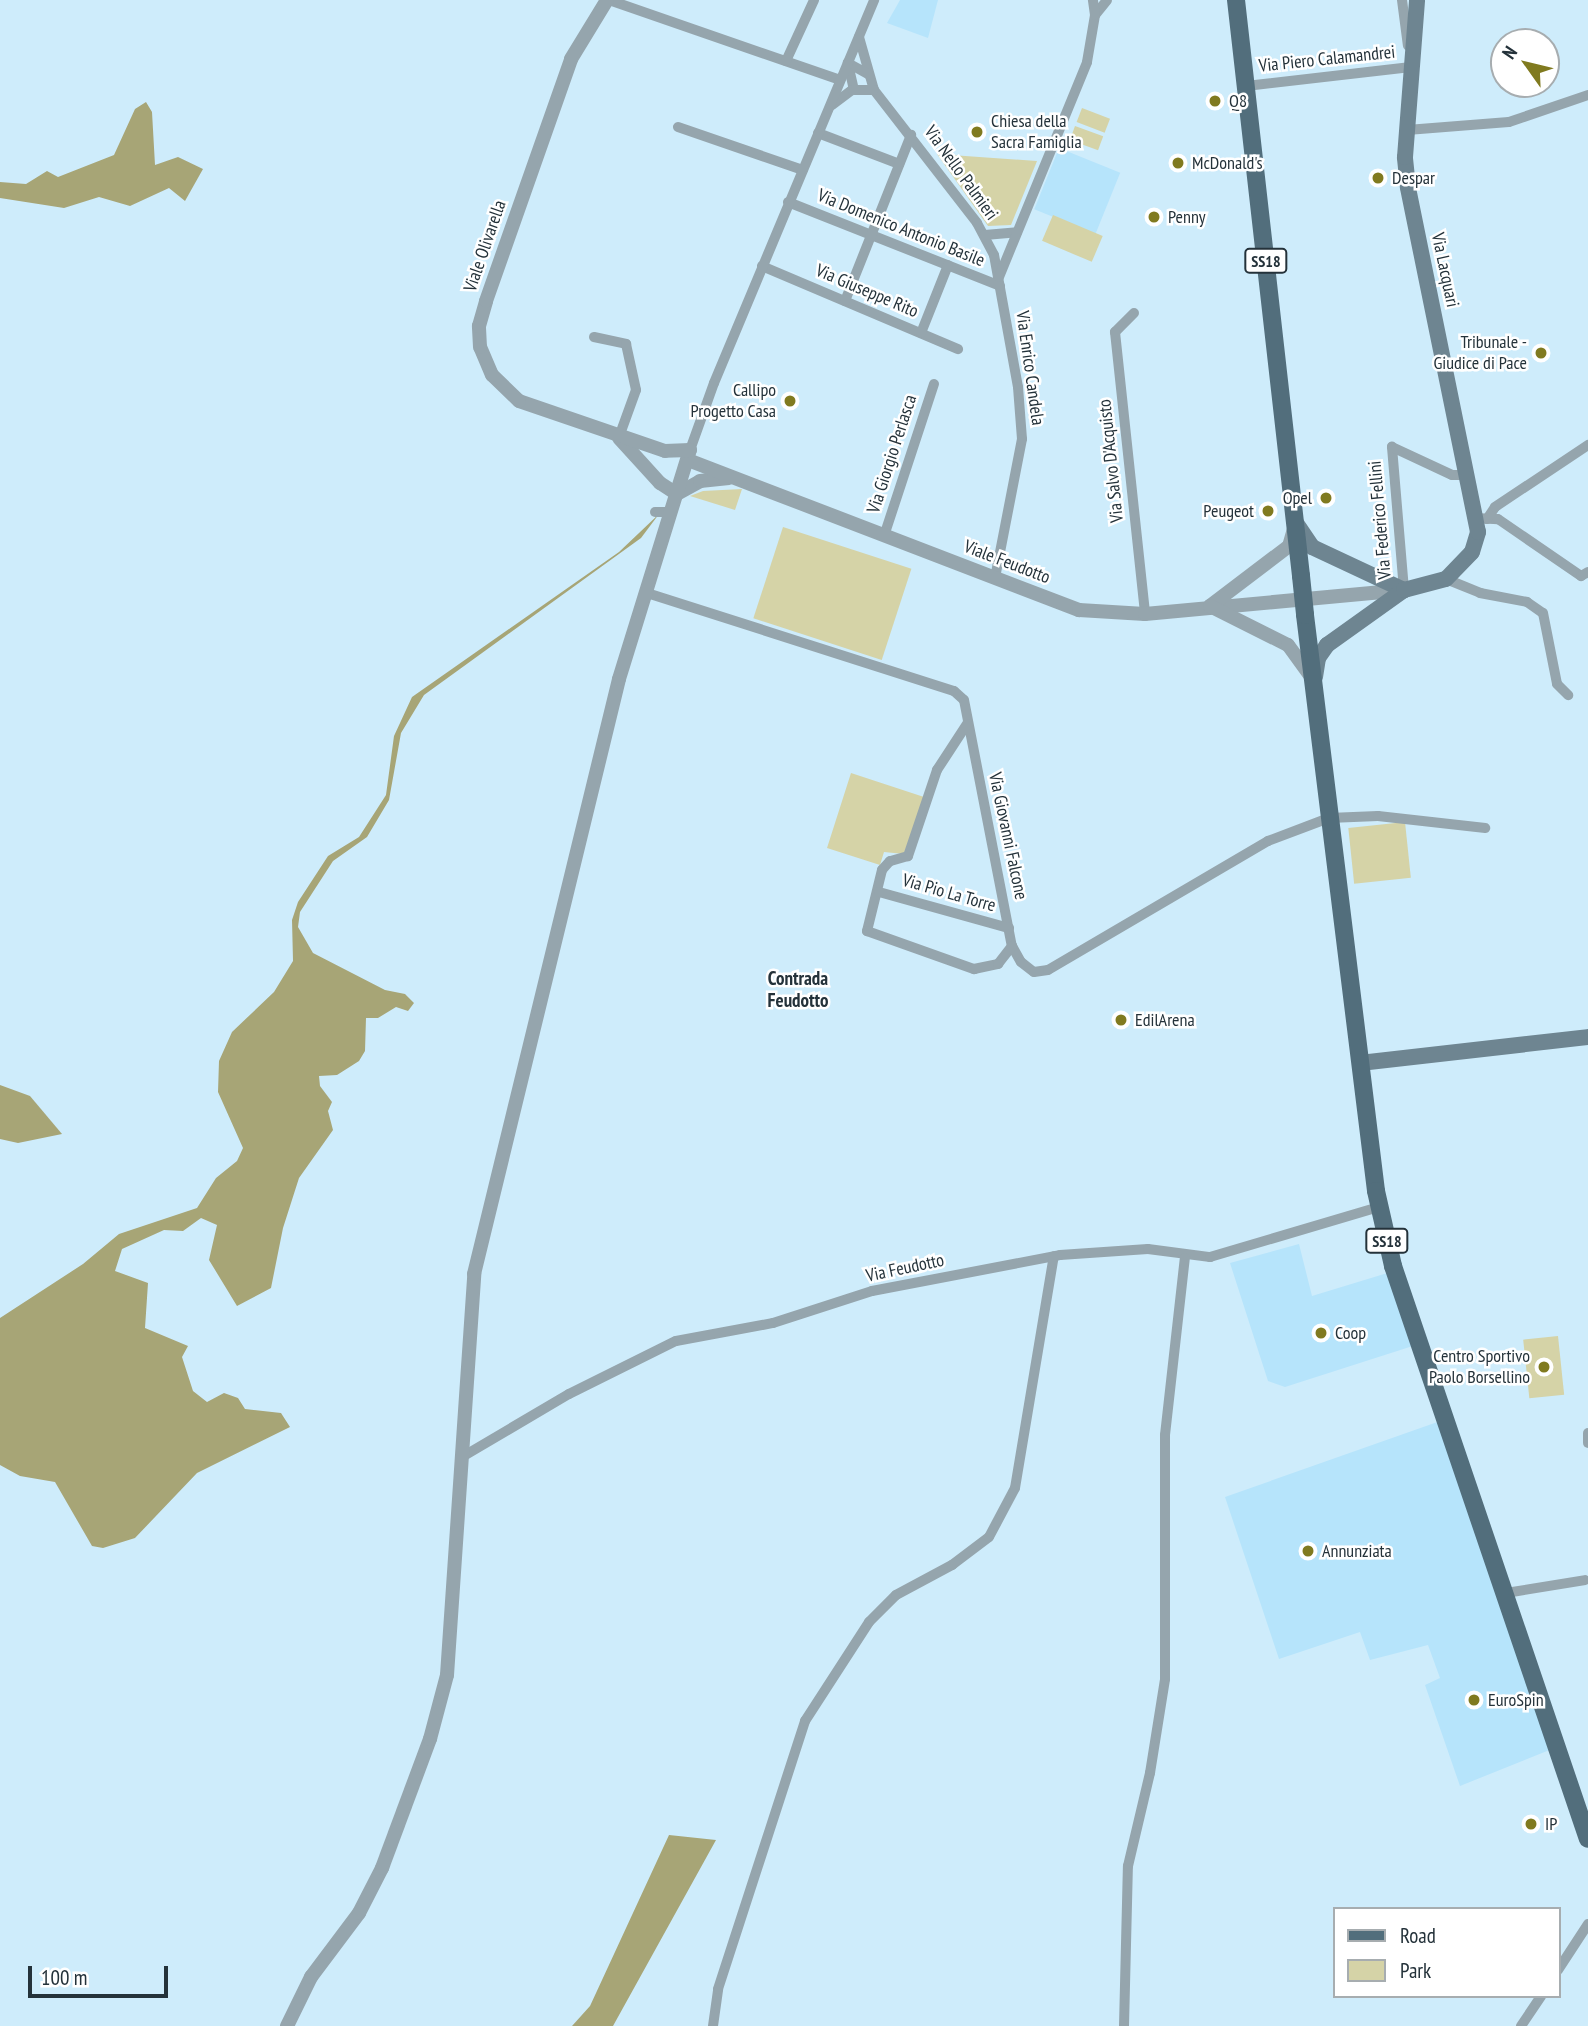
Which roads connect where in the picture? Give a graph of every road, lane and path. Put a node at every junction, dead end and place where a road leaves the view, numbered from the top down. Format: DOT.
graph roads {
  1 [pos="608,0"];
  2 [pos="814,0"];
  3 [pos="874,0"];
  4 [pos="1093,0"];
  5 [pos="1107,0"];
  6 [pos="1236,0"];
  7 [pos="1402,0"];
  8 [pos="1417,0"];
  9 [pos="1096,15"];
  10 [pos="859,37"];
  11 [pos="786,61"];
  12 [pos="848,63"];
  13 [pos="1411,67"];
  14 [pos="868,74"];
  15 [pos="840,80"];
  16 [pos="1246,86"];
  17 [pos="854,90"];
  18 [pos="874,90"];
  19 [pos="1586,98"];
  20 [pos="828,109"];
  21 [pos="678,127"];
  22 [pos="1407,130"];
  23 [pos="818,133"];
  24 [pos="911,135"];
  25 [pos="899,164"];
  26 [pos="803,170"];
  27 [pos="788,202"];
  28 [pos="1017,232"];
  29 [pos="870,235"];
  30 [pos="985,235"];
  31 [pos="948,265"];
  32 [pos="762,266"];
  33 [pos="999,282"];
  34 [pos="845,301"];
  35 [pos="1134,313"];
  36 [pos="921,333"];
  37 [pos="594,337"];
  38 [pos="958,349"];
  39 [pos="934,384"];
  40 [pos="619,438"];
  41 [pos="1588,445"];
  42 [pos="665,451"];
  43 [pos="687,460"];
  44 [pos="1468,475"];
  45 [pos="726,476"];
  46 [pos="656,478"];
  47 [pos="677,494"];
  48 [pos="655,512"];
  49 [pos="672,512"];
  50 [pos="1481,518"];
  51 [pos="1296,523"];
  52 [pos="884,536"];
  53 [pos="1588,572"];
  54 [pos="995,578"];
  55 [pos="1446,579"];
  56 [pos="1404,590"];
  57 [pos="647,593"];
  58 [pos="1210,606"];
  59 [pos="1145,614"];
  60 [pos="1314,682"];
  61 [pos="1568,695"];
  62 [pos="967,724"];
  63 [pos="1329,818"];
  64 [pos="1485,828"];
  65 [pos="879,892"];
  66 [pos="1009,929"];
  67 [pos="1012,946"];
  68 [pos="1588,1037"];
  69 [pos="1360,1063"];
  70 [pos="1380,1207"];
  71 [pos="1054,1256"];
  72 [pos="1185,1258"];
  73 [pos="1588,1433"];
  74 [pos="1588,1443"];
  75 [pos="463,1457"];
  76 [pos="1585,1580"];
  77 [pos="1506,1593"];
  78 [pos="1588,1839"];
  79 [pos="1588,1924"];
  80 [pos="1560,1967"];
  81 [pos="1540,1998"];
  82 [pos="287,2026"];
  83 [pos="713,2026"];
  84 [pos="1124,2026"];
  85 [pos="1521,2026"];
  1 -- 11 [label="street"];
  1 -- 40 [label="street, Viale Olivarella"];
  2 -- 11 [label="street"];
  3 -- 10 [label="street"];
  4 -- 9 [label="street"];
  5 -- 9 [label="street"];
  6 -- 16 [label="main road, SS18"];
  7 -- 13 [label="street"];
  8 -- 13 [label="main road, Via Lacquari"];
  9 -- 28 [label="street"];
  10 -- 12 [label="street"];
  10 -- 14 [label="street, Via Nello Palmieri"];
  11 -- 15 [label="street"];
  12 -- 14 [label="street"];
  12 -- 15 [label="street"];
  12 -- 17 [label="street"];
  13 -- 16 [label="street, Via Piero Calamandrei"];
  13 -- 22 [label="main road, Via Lacquari"];
  14 -- 18 [label="street, Via Nello Palmieri"];
  15 -- 20 [label="street"];
  16 -- 51 [label="main road, SS18"];
  17 -- 18 [label="street"];
  17 -- 20 [label="street"];
  18 -- 24 [label="street, Via Nello Palmieri"];
  19 -- 22 [label="street"];
  20 -- 23 [label="street"];
  21 -- 26 [label="street"];
  22 -- 44 [label="main road, Via Lacquari"];
  23 -- 25 [label="street"];
  23 -- 26 [label="street"];
  24 -- 25 [label="street"];
  24 -- 30 [label="street, Via Nello Palmieri"];
  25 -- 29 [label="street"];
  26 -- 27 [label="street"];
  27 -- 29 [label="street, Via Domenico Antonio Basile"];
  27 -- 32 [label="street"];
  28 -- 30 [label="street"];
  28 -- 33 [label="street"];
  29 -- 31 [label="street, Via Domenico Antonio Basile"];
  29 -- 34 [label="street"];
  30 -- 33 [label="street, Via Nello Palmieri"];
  31 -- 33 [label="street, Via Domenico Antonio Basile"];
  31 -- 36 [label="street"];
  32 -- 34 [label="street, Via Giuseppe Rito"];
  32 -- 43 [label="street"];
  33 -- 54 [label="street, Via Enrico Candela"];
  34 -- 36 [label="street, Via Giuseppe Rito"];
  35 -- 59 [label="street, Via Salvo D'Acquisto"];
  36 -- 38 [label="street, Via Giuseppe Rito"];
  37 -- 40 [label="street"];
  39 -- 52 [label="street, Via Giorgio Perlasca"];
  40 -- 42 [label="street, Viale Olivarella"];
  40 -- 46 [label="street, Viale Olivarella"];
  41 -- 50 [label="street"];
  42 -- 43 [label="street, Viale Olivarella"];
  42 -- 46 [label="street"];
  43 -- 45 [label="street, Viale Feudotto"];
  43 -- 47 [label="street"];
  44 -- 50 [label="main road, Via Lacquari"];
  44 -- 56 [label="street, Via Federico Fellini"];
  45 -- 47 [label="street"];
  45 -- 52 [label="street, Viale Feudotto"];
  46 -- 47 [label="street, Viale Olivarella"];
  47 -- 49 [label="street"];
  48 -- 49 [label="street"];
  49 -- 57 [label="street"];
  50 -- 53 [label="street"];
  50 -- 55 [label="main road, Via Lacquari"];
  51 -- 56 [label="main road"];
  51 -- 58 [label="street"];
  51 -- 60 [label="main road, SS18, bridge"];
  52 -- 54 [label="street, Viale Feudotto"];
  54 -- 59 [label="street, Viale Feudotto"];
  55 -- 56 [label="main road"];
  55 -- 61 [label="street"];
  56 -- 58 [label="street, Viale Feudotto"];
  56 -- 60 [label="main road"];
  57 -- 62 [label="street, Via Giovanni Falcone"];
  57 -- 75 [label="street"];
  58 -- 59 [label="street, Viale Feudotto"];
  58 -- 60 [label="street"];
  60 -- 63 [label="main road, SS18"];
  62 -- 65 [label="street"];
  62 -- 66 [label="street, Via Giovanni Falcone"];
  63 -- 64 [label="street"];
  63 -- 67 [label="street"];
  63 -- 69 [label="main road, SS18"];
  65 -- 66 [label="street, Via Pio La Torre"];
  65 -- 67 [label="street"];
  66 -- 67 [label="street, Via Giovanni Falcone"];
  68 -- 69 [label="main road"];
  69 -- 70 [label="main road, SS18"];
  70 -- 72 [label="street, Via Feudotto"];
  70 -- 77 [label="main road, SS18"];
  71 -- 72 [label="street, Via Feudotto"];
  71 -- 75 [label="street, Via Feudotto"];
  71 -- 83 [label="street"];
  72 -- 84 [label="street"];
  73 -- 74 [label="street"];
  75 -- 82 [label="street"];
  76 -- 77 [label="street"];
  77 -- 78 [label="main road, SS18"];
  79 -- 80 [label="street"];
  81 -- 85 [label="street"];
}
